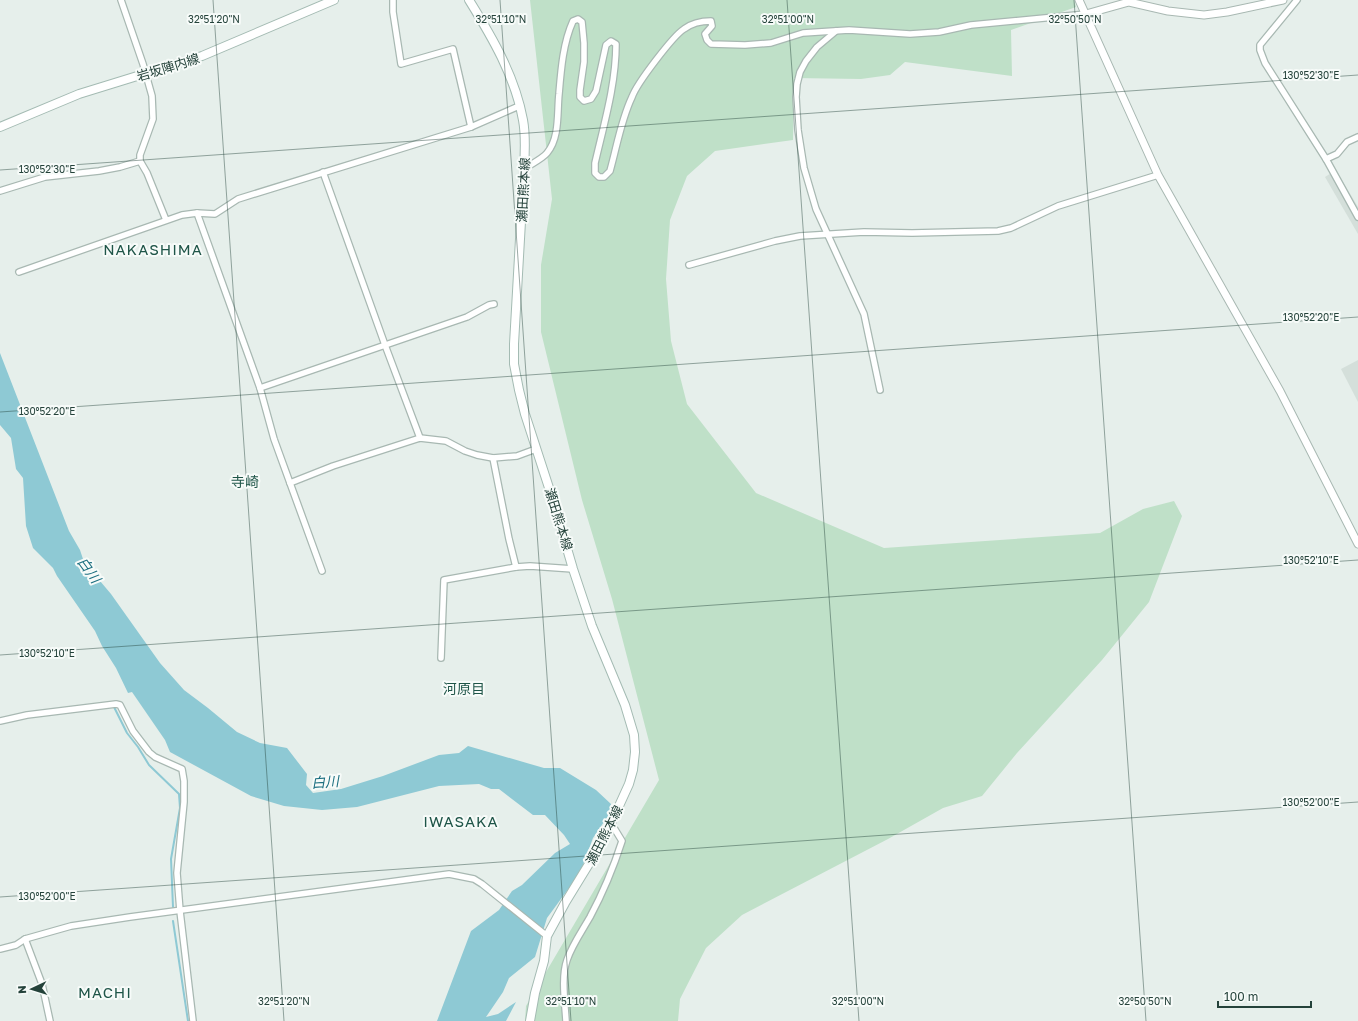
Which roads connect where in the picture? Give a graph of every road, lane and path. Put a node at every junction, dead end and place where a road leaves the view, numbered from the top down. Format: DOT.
graph roads {
  1 [pos="121,0"];
  2 [pos="334,0"];
  3 [pos="393,0"];
  4 [pos="469,0"];
  5 [pos="1079,0"];
  6 [pos="1283,0"];
  7 [pos="1297,0"];
  8 [pos="1086,14"];
  9 [pos="837,31"];
  10 [pos="146,74"];
  11 [pos="519,106"];
  12 [pos="0,127"];
  13 [pos="470,127"];
  14 [pos="1358,137"];
  15 [pos="1326,159"];
  16 [pos="140,161"];
  17 [pos="524,169"];
  18 [pos="323,172"];
  19 [pos="1158,174"];
  20 [pos="0,191"];
  21 [pos="197,213"];
  22 [pos="1358,217"];
  23 [pos="166,220"];
  24 [pos="826,234"];
  25 [pos="689,265"];
  26 [pos="20,272"];
  27 [pos="494,304"];
  28 [pos="385,345"];
  29 [pos="260,388"];
  30 [pos="880,390"];
  31 [pos="420,438"];
  32 [pos="536,449"];
  33 [pos="493,458"];
  34 [pos="290,483"];
  35 [pos="1358,544"];
  36 [pos="516,567"];
  37 [pos="573,569"];
  38 [pos="322,571"];
  39 [pos="441,658"];
  40 [pos="0,721"];
  41 [pos="611,823"];
  42 [pos="180,910"];
  43 [pos="546,935"];
  44 [pos="25,939"];
  45 [pos="0,950"];
  46 [pos="50,1021"];
  47 [pos="193,1021"];
  48 [pos="530,1021"];
  49 [pos="566,1021"];
  1 -- 10 [label="street"];
  2 -- 10 [label="main road, 岩坂陣内線"];
  3 -- 13 [label="street"];
  4 -- 11 [label="main road, 瀬田熊本線"];
  5 -- 8 [label="street"];
  6 -- 8 [label="street"];
  7 -- 15 [label="street"];
  8 -- 9 [label="street"];
  8 -- 19 [label="street"];
  9 -- 17 [label="street"];
  9 -- 24 [label="street"];
  10 -- 12 [label="main road, 岩坂陣内線"];
  10 -- 16 [label="street"];
  11 -- 13 [label="street"];
  11 -- 17 [label="main road, 瀬田熊本線"];
  13 -- 18 [label="street"];
  14 -- 15 [label="street"];
  15 -- 22 [label="street"];
  16 -- 20 [label="street"];
  16 -- 23 [label="street"];
  17 -- 32 [label="main road, 瀬田熊本線"];
  18 -- 21 [label="street"];
  18 -- 28 [label="street"];
  19 -- 24 [label="street"];
  19 -- 35 [label="street"];
  21 -- 23 [label="street"];
  21 -- 29 [label="street"];
  23 -- 26 [label="street"];
  24 -- 25 [label="street"];
  24 -- 30 [label="street"];
  27 -- 28 [label="street"];
  28 -- 29 [label="street"];
  28 -- 31 [label="street"];
  29 -- 34 [label="street"];
  31 -- 33 [label="street"];
  31 -- 34 [label="street"];
  32 -- 33 [label="street"];
  32 -- 37 [label="main road, 瀬田熊本線"];
  33 -- 36 [label="street"];
  34 -- 38 [label="street"];
  36 -- 37 [label="street"];
  36 -- 39 [label="street"];
  37 -- 41 [label="main road, 瀬田熊本線"];
  40 -- 42 [label="street"];
  41 -- 43 [label="main road, 瀬田熊本線"];
  41 -- 49 [label="street"];
  42 -- 43 [label="street"];
  42 -- 44 [label="street"];
  42 -- 47 [label="street"];
  43 -- 48 [label="main road, 瀬田熊本線"];
  44 -- 45 [label="street"];
  44 -- 46 [label="street"];
}
